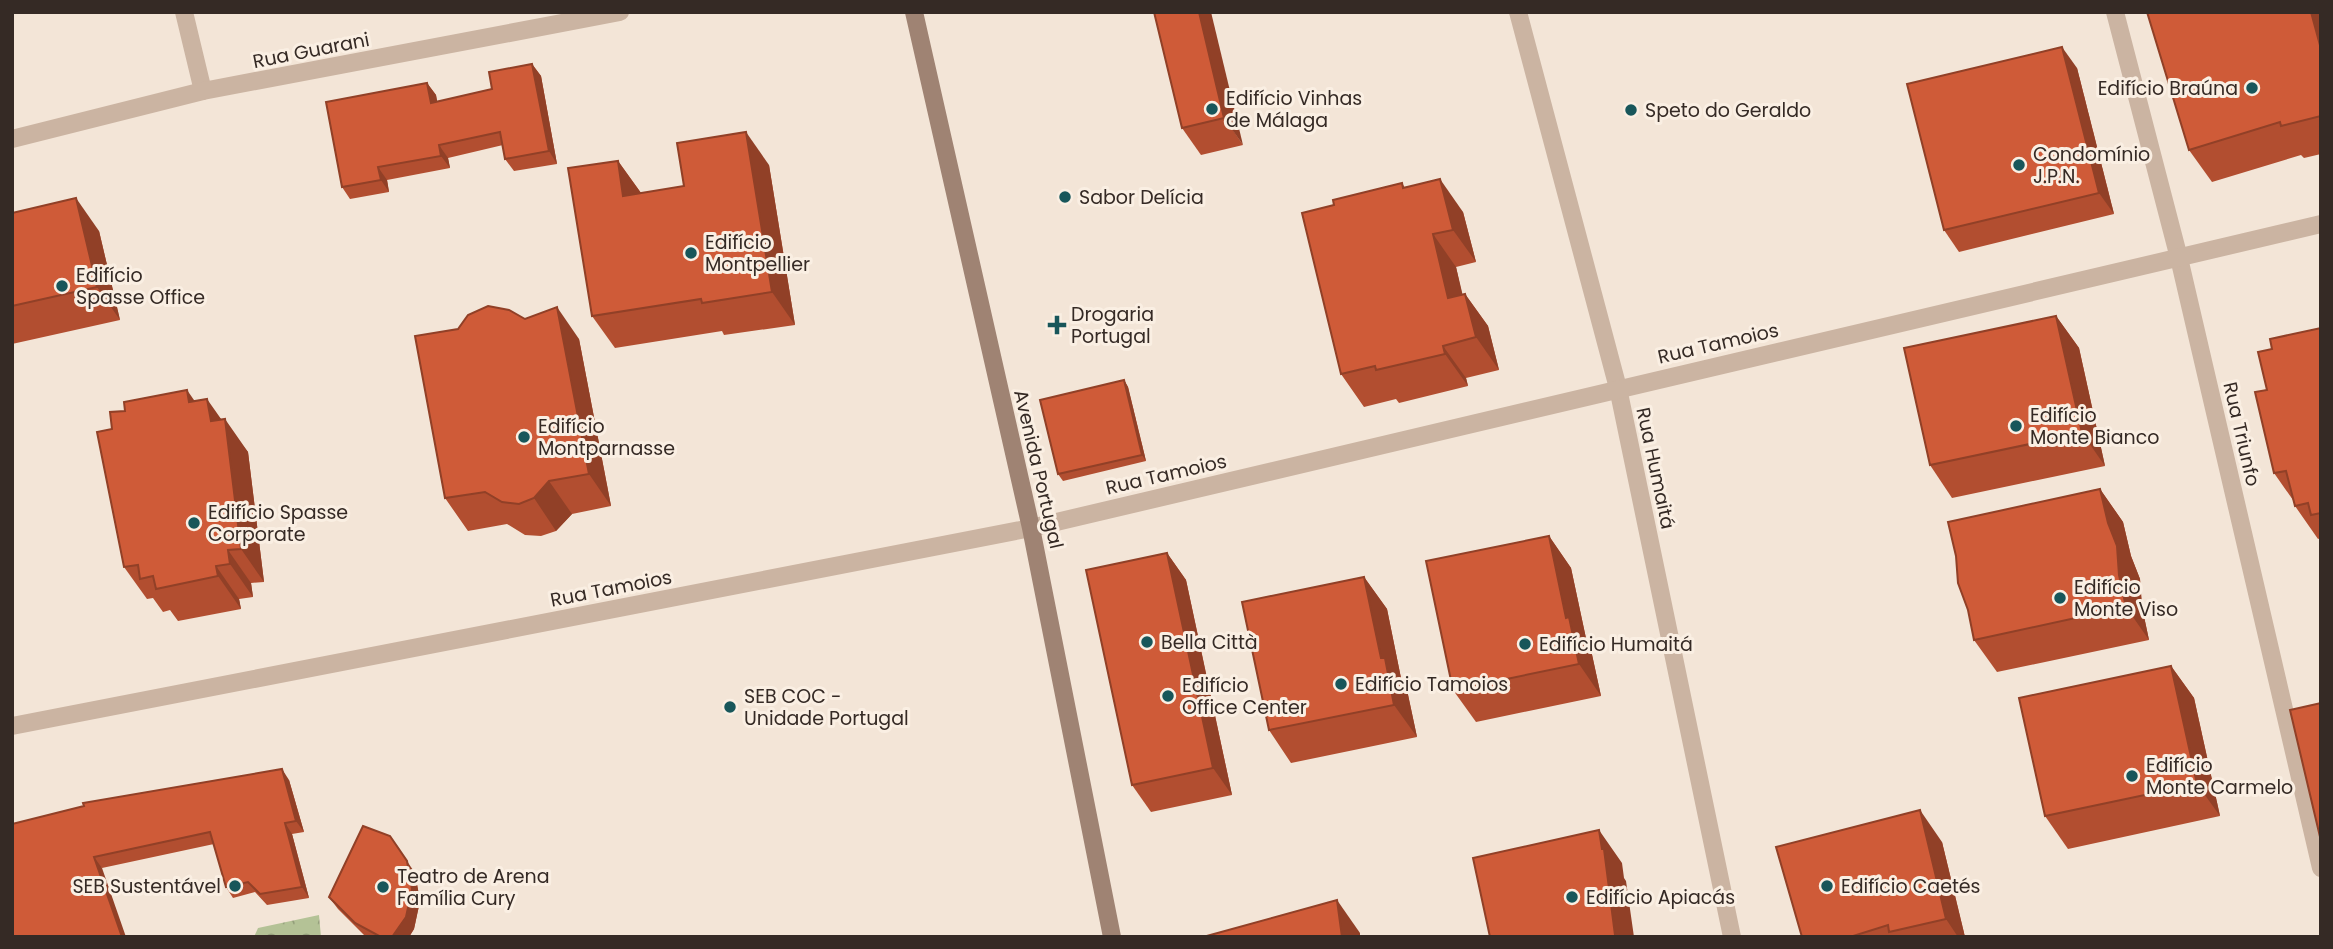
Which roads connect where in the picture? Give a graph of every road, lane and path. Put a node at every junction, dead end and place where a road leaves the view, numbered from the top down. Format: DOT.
graph roads {
  1 [pos="184,12"];
  2 [pos="620,12"];
  3 [pos="914,12"];
  4 [pos="1518,12"];
  5 [pos="2115,12"];
  6 [pos="554,19"];
  7 [pos="203,91"];
  8 [pos="12,139"];
  9 [pos="2321,224"];
  10 [pos="2179,258"];
  11 [pos="1618,388"];
  12 [pos="1031,528"];
  13 [pos="12,726"];
  14 [pos="2321,868"];
  15 [pos="1112,937"];
  16 [pos="1732,937"];
  1 -- 7 [label="street"];
  2 -- 6 [label="street, Rua Guarani"];
  3 -- 12 [label="main road, Avenida Portugal"];
  4 -- 11 [label="street, Rua Humaitá"];
  5 -- 10 [label="street, Rua Triunfo"];
  6 -- 7 [label="street, Rua Guarani"];
  7 -- 8 [label="street, Rua Guarani"];
  9 -- 10 [label="street, Rua Tamoios"];
  10 -- 11 [label="street, Rua Tamoios"];
  10 -- 14 [label="street, Rua Triunfo"];
  11 -- 12 [label="street, Rua Tamoios"];
  11 -- 16 [label="street, Rua Humaitá"];
  12 -- 13 [label="street, Rua Tamoios"];
  12 -- 15 [label="main road, Avenida Portugal"];
}
